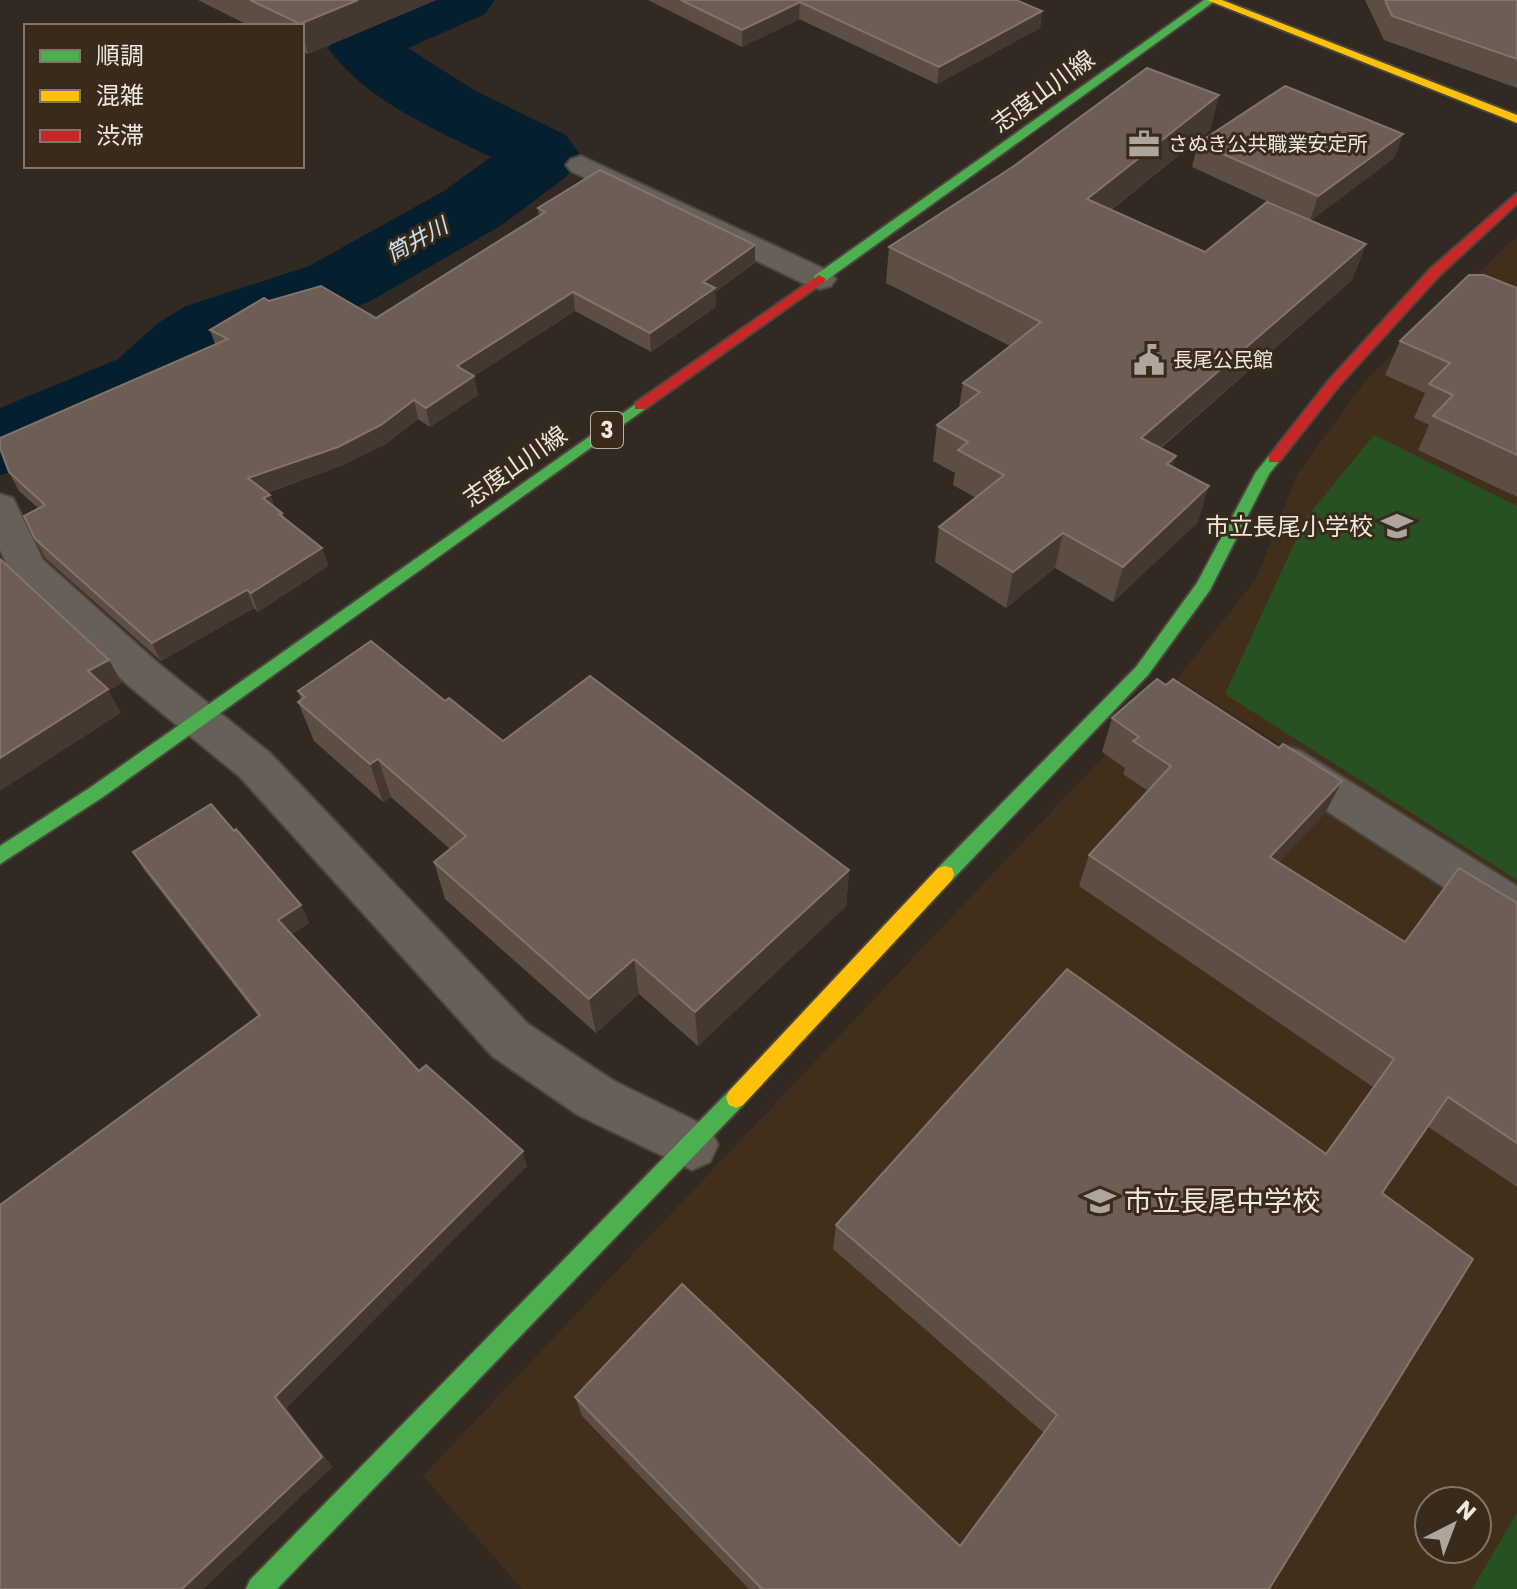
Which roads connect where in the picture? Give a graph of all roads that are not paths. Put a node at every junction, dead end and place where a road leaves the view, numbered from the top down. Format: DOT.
graph roads {
  1 [pos="1211,0"];
  2 [pos="1517,119"];
  3 [pos="581,165"];
  4 [pos="1517,197"];
  5 [pos="820,279"];
  6 [pos="0,507"];
  7 [pos="198,720"];
  8 [pos="1249,739"];
  9 [pos="0,856"];
  10 [pos="1517,910"];
  11 [pos="692,1145"];
  12 [pos="259,1589"];
  1 -- 2 [label="street"];
  1 -- 5 [label="street, 志度山川線 / 3"];
  3 -- 5 [label="street"];
  4 -- 11 [label="street"];
  5 -- 7 [label="street, 志度山川線 / 3"];
  6 -- 7 [label="street"];
  7 -- 9 [label="street, 志度山川線 / 3"];
  7 -- 11 [label="street"];
  8 -- 10 [label="street"];
  11 -- 12 [label="street"];
}
